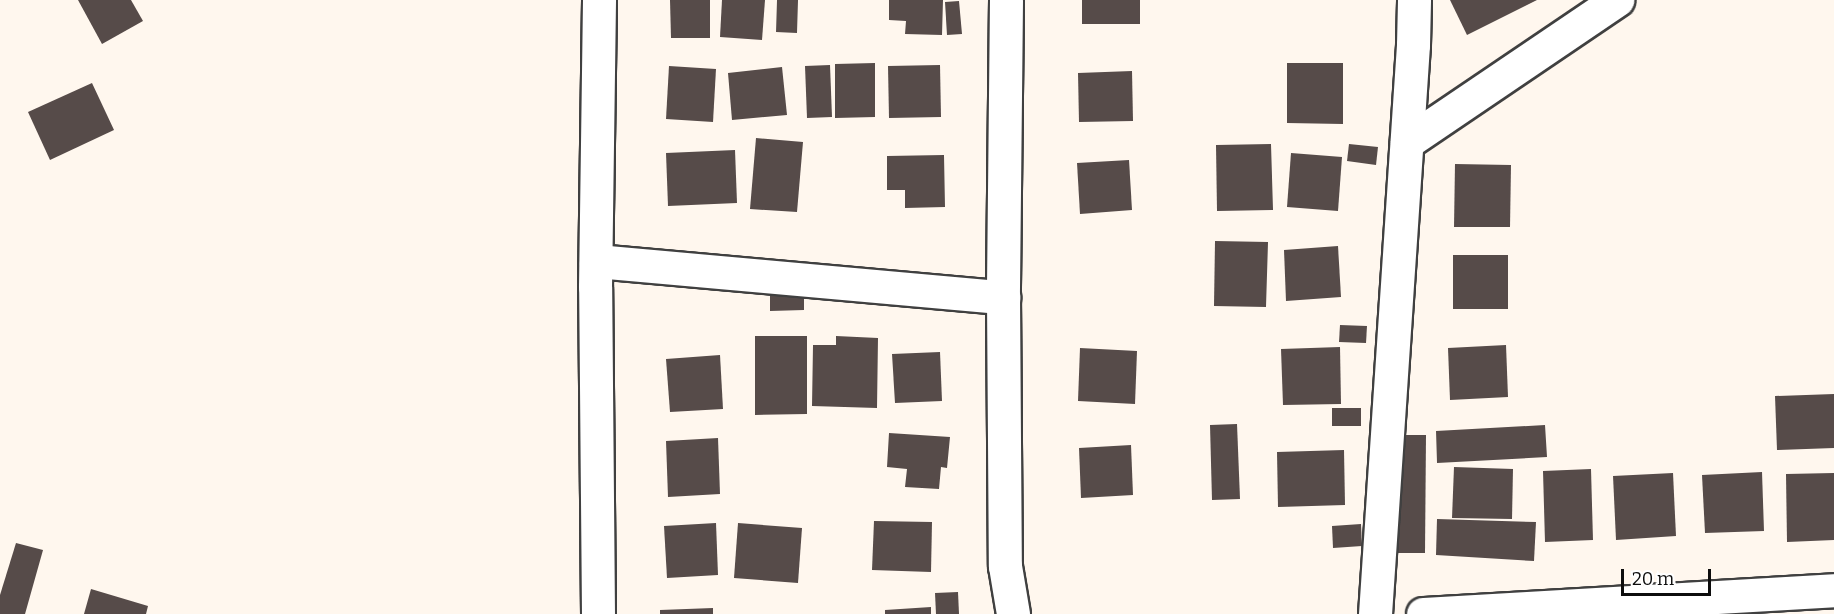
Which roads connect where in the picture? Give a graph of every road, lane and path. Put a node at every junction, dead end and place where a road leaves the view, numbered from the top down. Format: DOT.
graph roads {
  1 [pos="599,0"];
  2 [pos="1006,0"];
  3 [pos="1414,0"];
  4 [pos="1617,0"];
  5 [pos="1407,142"];
  6 [pos="596,261"];
  7 [pos="1003,297"];
  8 [pos="1834,590"];
  9 [pos="598,614"];
  10 [pos="1013,614"];
  11 [pos="1375,614"];
  12 [pos="1423,614"];
  1 -- 6 [label="street"];
  2 -- 7 [label="street"];
  3 -- 5 [label="street"];
  4 -- 5 [label="street"];
  5 -- 11 [label="street"];
  6 -- 7 [label="street"];
  6 -- 9 [label="street"];
  7 -- 10 [label="street"];
  8 -- 12 [label="street"];
}
